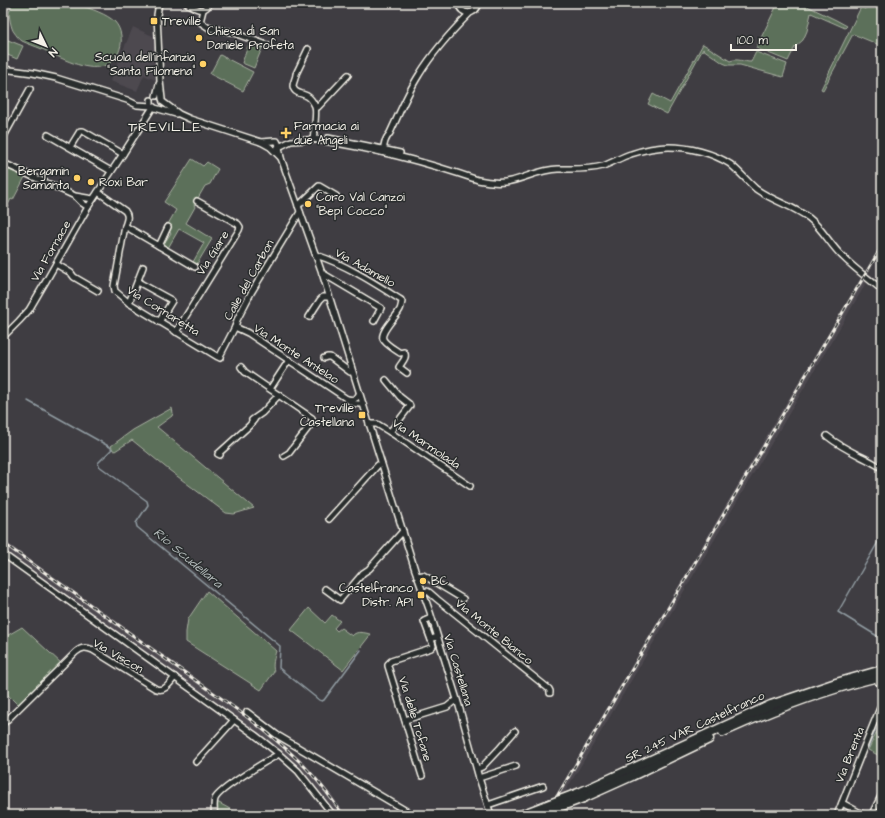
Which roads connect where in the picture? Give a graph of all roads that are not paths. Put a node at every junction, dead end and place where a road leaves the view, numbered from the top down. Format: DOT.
graph roads {
  1 [pos="159,3"];
  2 [pos="186,3"];
  3 [pos="210,3"];
  4 [pos="458,3"];
  5 [pos="479,3"];
  6 [pos="203,10"];
  7 [pos="461,10"];
  8 [pos="470,13"];
  9 [pos="457,26"];
  10 [pos="266,45"];
  11 [pos="308,49"];
  12 [pos="3,69"];
  13 [pos="348,75"];
  14 [pos="160,81"];
  15 [pos="30,89"];
  16 [pos="156,96"];
  17 [pos="163,101"];
  18 [pos="153,105"];
  19 [pos="316,108"];
  20 [pos="179,114"];
  21 [pos="48,135"];
  22 [pos="3,138"];
  23 [pos="315,140"];
  24 [pos="386,142"];
  25 [pos="72,144"];
  26 [pos="275,146"];
  27 [pos="374,147"];
  28 [pos="367,150"];
  29 [pos="385,150"];
  30 [pos="393,152"];
  31 [pos="123,154"];
  32 [pos="397,156"];
  33 [pos="3,162"];
  34 [pos="431,164"];
  35 [pos="111,171"];
  36 [pos="98,192"];
  37 [pos="75,196"];
  38 [pos="336,196"];
  39 [pos="93,199"];
  40 [pos="197,201"];
  41 [pos="298,206"];
  42 [pos="88,207"];
  43 [pos="300,212"];
  44 [pos="125,226"];
  45 [pos="168,227"];
  46 [pos="159,246"];
  47 [pos="316,255"];
  48 [pos="56,264"];
  49 [pos="143,267"];
  50 [pos="195,267"];
  51 [pos="322,273"];
  52 [pos="138,282"];
  53 [pos="882,290"];
  54 [pos="98,291"];
  55 [pos="329,298"];
  56 [pos="129,303"];
  57 [pos="309,317"];
  58 [pos="374,321"];
  59 [pos="159,322"];
  60 [pos="235,327"];
  61 [pos="176,332"];
  62 [pos="3,337"];
  63 [pos="218,357"];
  64 [pos="324,358"];
  65 [pos="289,360"];
  66 [pos="241,367"];
  67 [pos="352,372"];
  68 [pos="407,373"];
  69 [pos="386,380"];
  70 [pos="270,389"];
  71 [pos="359,394"];
  72 [pos="279,395"];
  73 [pos="347,398"];
  74 [pos="363,404"];
  75 [pos="369,424"];
  76 [pos="390,432"];
  77 [pos="827,436"];
  78 [pos="220,455"];
  79 [pos="284,456"];
  80 [pos="381,463"];
  81 [pos="882,468"];
  82 [pos="470,486"];
  83 [pos="328,519"];
  84 [pos="403,531"];
  85 [pos="3,554"];
  86 [pos="417,576"];
  87 [pos="325,589"];
  88 [pos="423,593"];
  89 [pos="463,599"];
  90 [pos="431,618"];
  91 [pos="437,637"];
  92 [pos="431,640"];
  93 [pos="882,670"];
  94 [pos="175,677"];
  95 [pos="881,680"];
  96 [pos="550,693"];
  97 [pos="457,701"];
  98 [pos="882,703"];
  99 [pos="783,704"];
  100 [pos="247,712"];
  101 [pos="234,720"];
  102 [pos="405,720"];
  103 [pos="3,724"];
  104 [pos="515,731"];
  105 [pos="279,754"];
  106 [pos="196,762"];
  107 [pos="516,766"];
  108 [pos="477,769"];
  109 [pos="422,776"];
  110 [pos="479,778"];
  111 [pos="543,786"];
  112 [pos="882,794"];
  113 [pos="582,795"];
  114 [pos="842,803"];
  115 [pos="488,805"];
  116 [pos="214,815"];
  117 [pos="333,815"];
  118 [pos="413,815"];
  119 [pos="491,815"];
  120 [pos="521,815"];
  121 [pos="538,815"];
  122 [pos="837,815"];
  123 [pos="864,815"];
  124 [pos="870,815"];
  1 -- 14 [label="street"];
  2 -- 6 [label="street"];
  3 -- 6 [label="street"];
  4 -- 7 [label="street"];
  5 -- 8 [label="street"];
  6 -- 10 [label="street"];
  7 -- 8 [label="street"];
  7 -- 9 [label="street"];
  8 -- 9 [label="street"];
  9 -- 24 [label="street"];
  11 -- 19 [label="street"];
  12 -- 18 [label="street"];
  13 -- 19 [label="street"];
  14 -- 16 [label="street"];
  14 -- 17 [label="street"];
  15 -- 22 [label="street"];
  16 -- 17 [label="street"];
  16 -- 18 [label="street"];
  17 -- 18 [label="street"];
  17 -- 20 [label="street"];
  18 -- 20 [label="street"];
  18 -- 31 [label="street, Via Fornace"];
  19 -- 23 [label="street"];
  20 -- 26 [label="street"];
  21 -- 35 [label="street"];
  23 -- 26 [label="street"];
  23 -- 27 [label="street"];
  23 -- 28 [label="street"];
  24 -- 27 [label="street"];
  24 -- 29 [label="street"];
  24 -- 30 [label="street"];
  25 -- 31 [label="street"];
  26 -- 41 [label="street, Via Castellana"];
  27 -- 29 [label="street"];
  28 -- 29 [label="street"];
  28 -- 32 [label="street"];
  29 -- 30 [label="street"];
  29 -- 32 [label="street"];
  30 -- 34 [label="street"];
  31 -- 35 [label="street, Via Fornace"];
  32 -- 34 [label="street"];
  33 -- 37 [label="street"];
  34 -- 53 [label="street"];
  35 -- 36 [label="street, Via Fornace"];
  36 -- 39 [label="street, Via Fornace"];
  36 -- 44 [label="street, Via Cornaretta"];
  37 -- 39 [label="street"];
  37 -- 42 [label="street"];
  38 -- 41 [label="street"];
  39 -- 42 [label="street, Via Fornace"];
  40 -- 61 [label="street, Via Giare"];
  41 -- 43 [label="street, Via Castellana"];
  42 -- 48 [label="street, Via Fornace"];
  43 -- 47 [label="street, Via Castellana"];
  43 -- 60 [label="street, Calle del Carbon"];
  44 -- 46 [label="street"];
  44 -- 56 [label="street, Via Cornaretta"];
  45 -- 46 [label="street"];
  46 -- 50 [label="street"];
  47 -- 51 [label="street, Via Castellana"];
  47 -- 68 [label="street, Via Adamello"];
  48 -- 54 [label="street"];
  48 -- 62 [label="street, Via Fornace"];
  49 -- 52 [label="street"];
  51 -- 55 [label="street, Via Castellana"];
  51 -- 58 [label="street"];
  52 -- 56 [label="street"];
  52 -- 59 [label="street"];
  55 -- 57 [label="street"];
  55 -- 67 [label="street, Via Castellana"];
  56 -- 59 [label="street, Via Cornaretta"];
  59 -- 61 [label="street, Via Cornaretta"];
  60 -- 63 [label="street, Calle del Carbon"];
  60 -- 65 [label="street, Via Monte Antelao"];
  61 -- 63 [label="street, Via Cornaretta"];
  64 -- 67 [label="street"];
  65 -- 70 [label="street"];
  65 -- 73 [label="street, Via Monte Antelao"];
  66 -- 70 [label="street"];
  67 -- 71 [label="street, Via Castellana"];
  69 -- 76 [label="street"];
  70 -- 72 [label="street"];
  71 -- 73 [label="street"];
  71 -- 74 [label="street, Via Castellana"];
  72 -- 78 [label="street"];
  72 -- 79 [label="street"];
  73 -- 74 [label="street, Via Monte Antelao"];
  74 -- 75 [label="street, Via Castellana"];
  75 -- 76 [label="street, Via Marmolada"];
  75 -- 80 [label="street, Via Castellana"];
  76 -- 82 [label="street, Via Marmolada"];
  77 -- 81 [label="street"];
  80 -- 83 [label="street"];
  80 -- 84 [label="street, Via Castellana"];
  84 -- 86 [label="street, Via Castellana"];
  84 -- 87 [label="street"];
  85 -- 94 [label="street, Via Viscon"];
  86 -- 88 [label="street, Via Castellana"];
  86 -- 89 [label="street"];
  88 -- 90 [label="street, Via Castellana"];
  88 -- 96 [label="street, Via Monte Bianco"];
  90 -- 91 [label="street, Via Castellana"];
  90 -- 92 [label="street"];
  91 -- 92 [label="street"];
  91 -- 97 [label="street, Via Castellana"];
  92 -- 102 [label="street, Via delle Tofane"];
  93 -- 99 [label="highway, SR 245 VAR Castelfranco"];
  94 -- 101 [label="street, Via Viscon"];
  94 -- 103 [label="street, Via Viscon"];
  95 -- 99 [label="highway, SR 245 VAR Castelfranco"];
  97 -- 102 [label="street"];
  97 -- 108 [label="street, Via Castellana"];
  98 -- 114 [label="street, Via Brenta"];
  99 -- 113 [label="highway, SR 245 VAR Castelfranco"];
  100 -- 118 [label="street"];
  101 -- 105 [label="street, Via Viscon"];
  101 -- 106 [label="street"];
  102 -- 109 [label="street, Via delle Tofane"];
  104 -- 108 [label="street"];
  105 -- 116 [label="street"];
  105 -- 117 [label="street, Via Viscon"];
  107 -- 110 [label="street"];
  108 -- 110 [label="street, Via Castellana"];
  110 -- 115 [label="street, Via Castellana"];
  111 -- 115 [label="street"];
  112 -- 124 [label="street"];
  113 -- 120 [label="highway, SR 245 VAR Castelfranco, bridge"];
  113 -- 121 [label="highway, SR 245 VAR Castelfranco, bridge"];
  114 -- 122 [label="street, Via Brenta"];
  114 -- 123 [label="street"];
  115 -- 119 [label="street, Via Castellana"];
}
